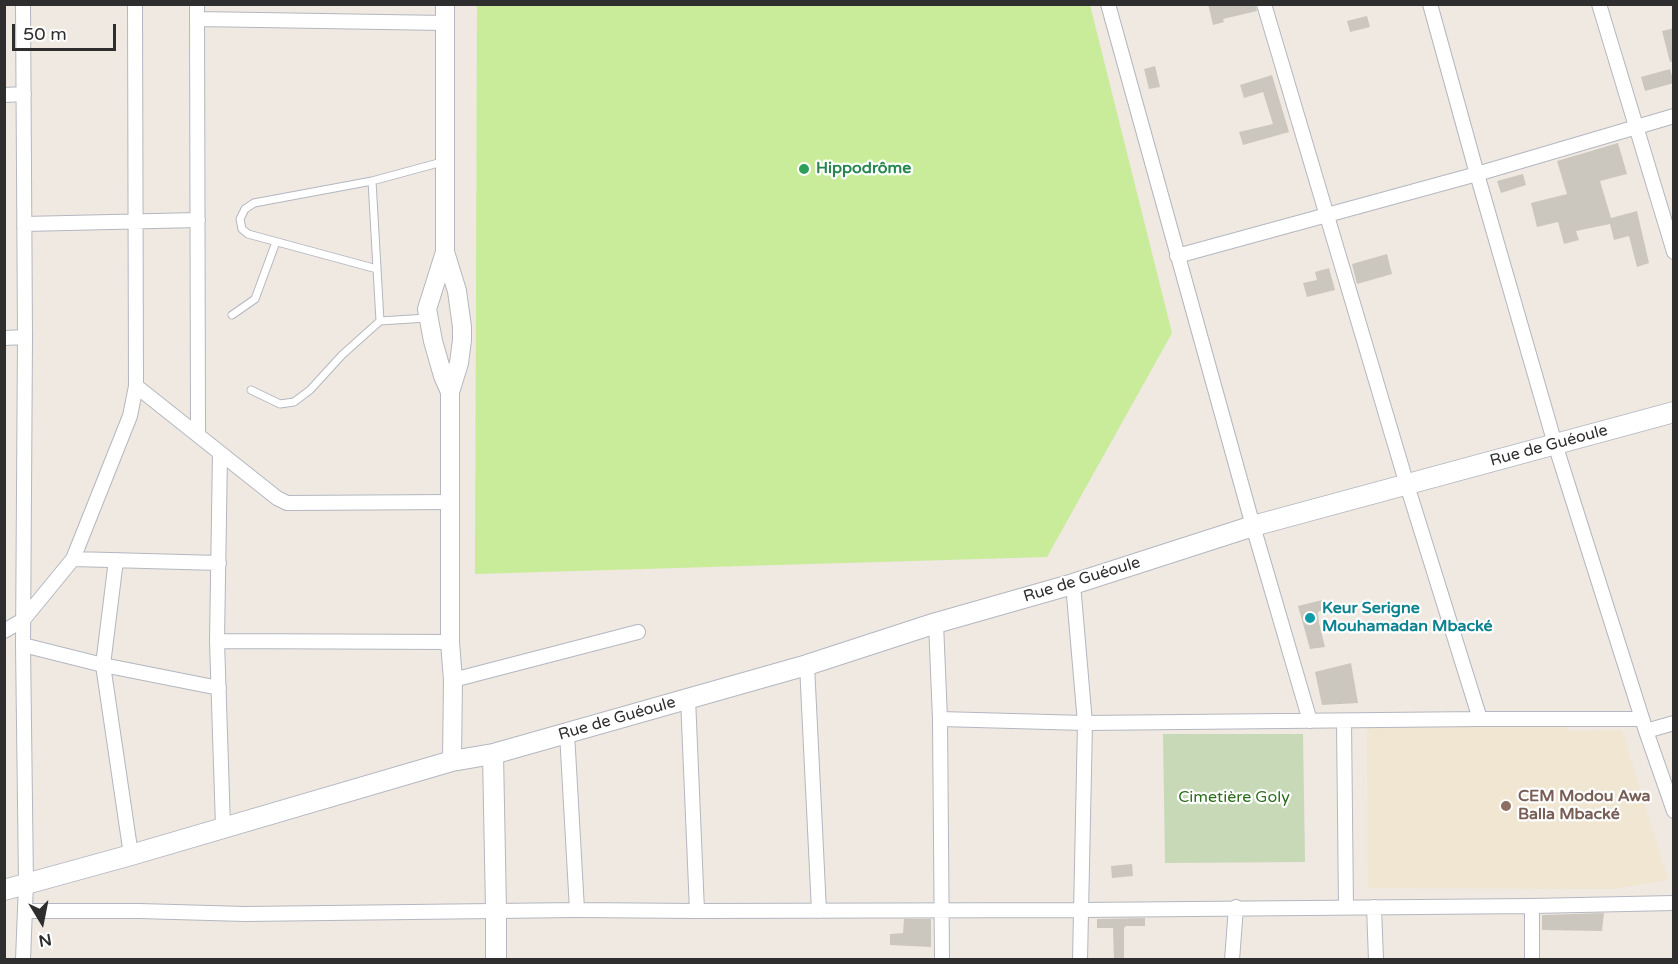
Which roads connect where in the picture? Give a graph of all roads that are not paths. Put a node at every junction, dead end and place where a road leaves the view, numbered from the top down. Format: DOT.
graph roads {
  1 [pos="23,4"];
  2 [pos="135,4"];
  3 [pos="444,4"];
  4 [pos="1108,4"];
  5 [pos="1264,4"];
  6 [pos="1430,4"];
  7 [pos="1599,4"];
  8 [pos="197,12"];
  9 [pos="445,23"];
  10 [pos="24,94"];
  11 [pos="4,95"];
  12 [pos="1674,117"];
  13 [pos="1635,127"];
  14 [pos="445,162"];
  15 [pos="1477,174"];
  16 [pos="372,181"];
  17 [pos="1326,215"];
  18 [pos="198,220"];
  19 [pos="135,222"];
  20 [pos="24,224"];
  21 [pos="276,242"];
  22 [pos="445,252"];
  23 [pos="1674,252"];
  24 [pos="1177,256"];
  25 [pos="377,269"];
  26 [pos="232,315"];
  27 [pos="427,318"];
  28 [pos="380,321"];
  29 [pos="25,337"];
  30 [pos="4,338"];
  31 [pos="136,386"];
  32 [pos="251,390"];
  33 [pos="450,392"];
  34 [pos="1674,412"];
  35 [pos="198,435"];
  36 [pos="1555,444"];
  37 [pos="220,453"];
  38 [pos="1407,485"];
  39 [pos="450,502"];
  40 [pos="1253,526"];
  41 [pos="73,559"];
  42 [pos="116,560"];
  43 [pos="219,563"];
  44 [pos="1073,584"];
  45 [pos="23,620"];
  46 [pos="936,623"];
  47 [pos="4,631"];
  48 [pos="638,632"];
  49 [pos="218,641"];
  50 [pos="450,642"];
  51 [pos="23,645"];
  52 [pos="103,665"];
  53 [pos="807,665"];
  54 [pos="453,680"];
  55 [pos="219,688"];
  56 [pos="688,698"];
  57 [pos="940,719"];
  58 [pos="1480,719"];
  59 [pos="1310,721"];
  60 [pos="1344,721"];
  61 [pos="1085,723"];
  62 [pos="1674,723"];
  63 [pos="1644,725"];
  64 [pos="567,733"];
  65 [pos="493,754"];
  66 [pos="452,761"];
  67 [pos="1674,811"];
  68 [pos="223,828"];
  69 [pos="131,855"];
  70 [pos="26,883"];
  71 [pos="4,890"];
  72 [pos="1674,903"];
  73 [pos="1532,906"];
  74 [pos="1346,907"];
  75 [pos="1374,907"];
  76 [pos="1236,908"];
  77 [pos="577,909"];
  78 [pos="496,910"];
  79 [pos="943,910"];
  80 [pos="1080,910"];
  81 [pos="26,911"];
  82 [pos="697,911"];
  83 [pos="819,911"];
  84 [pos="23,960"];
  85 [pos="496,960"];
  86 [pos="942,960"];
  87 [pos="1080,960"];
  88 [pos="1232,960"];
  89 [pos="1376,960"];
  90 [pos="1532,960"];
  1 -- 10 [label="street"];
  2 -- 19 [label="street"];
  3 -- 9 [label="street"];
  4 -- 24 [label="street"];
  5 -- 17 [label="street"];
  6 -- 15 [label="street"];
  7 -- 13 [label="street"];
  8 -- 9 [label="street"];
  8 -- 18 [label="street"];
  9 -- 14 [label="street"];
  10 -- 11 [label="street"];
  10 -- 20 [label="street"];
  12 -- 13 [label="street"];
  13 -- 15 [label="street"];
  13 -- 23 [label="street"];
  14 -- 16 [label="lane"];
  14 -- 22 [label="street"];
  15 -- 17 [label="street"];
  15 -- 36 [label="street"];
  16 -- 21 [label="lane"];
  16 -- 25 [label="lane"];
  17 -- 24 [label="street"];
  17 -- 38 [label="street"];
  18 -- 19 [label="street"];
  18 -- 35 [label="street"];
  19 -- 20 [label="street"];
  19 -- 31 [label="street"];
  20 -- 29 [label="street"];
  21 -- 25 [label="lane"];
  21 -- 26 [label="lane"];
  22 -- 27 [label="street"];
  22 -- 33 [label="street"];
  24 -- 40 [label="street"];
  25 -- 28 [label="lane"];
  27 -- 28 [label="lane"];
  27 -- 33 [label="street"];
  28 -- 32 [label="lane"];
  29 -- 30 [label="street"];
  29 -- 45 [label="street"];
  31 -- 35 [label="street"];
  31 -- 41 [label="street"];
  33 -- 39 [label="street"];
  34 -- 36 [label="main road, Rue de Guéoule"];
  35 -- 37 [label="street"];
  36 -- 38 [label="main road, Rue de Guéoule"];
  36 -- 63 [label="street"];
  37 -- 39 [label="street"];
  37 -- 43 [label="street"];
  38 -- 40 [label="main road, Rue de Guéoule"];
  38 -- 58 [label="street"];
  39 -- 50 [label="street"];
  40 -- 44 [label="main road, Rue de Guéoule"];
  40 -- 59 [label="street"];
  41 -- 42 [label="street"];
  41 -- 45 [label="street"];
  42 -- 43 [label="street"];
  42 -- 52 [label="street"];
  43 -- 49 [label="street"];
  44 -- 46 [label="main road, Rue de Guéoule"];
  44 -- 61 [label="street"];
  45 -- 47 [label="street"];
  45 -- 51 [label="street"];
  46 -- 53 [label="main road, Rue de Guéoule"];
  46 -- 57 [label="street"];
  48 -- 54 [label="street"];
  49 -- 50 [label="street"];
  49 -- 55 [label="street"];
  50 -- 54 [label="street"];
  51 -- 52 [label="street"];
  51 -- 70 [label="street"];
  52 -- 55 [label="street"];
  52 -- 69 [label="street"];
  53 -- 56 [label="main road, Rue de Guéoule"];
  53 -- 83 [label="street"];
  54 -- 66 [label="street"];
  55 -- 68 [label="street"];
  56 -- 64 [label="main road, Rue de Guéoule"];
  56 -- 82 [label="street"];
  57 -- 61 [label="street"];
  57 -- 79 [label="street"];
  58 -- 60 [label="street"];
  58 -- 63 [label="street"];
  59 -- 60 [label="street"];
  59 -- 61 [label="street"];
  60 -- 74 [label="street"];
  61 -- 80 [label="street"];
  62 -- 63 [label="street"];
  63 -- 67 [label="street"];
  64 -- 65 [label="main road, Rue de Guéoule"];
  64 -- 77 [label="street"];
  65 -- 66 [label="main road, Rue de Guéoule"];
  65 -- 78 [label="main road"];
  66 -- 68 [label="main road, Rue de Guéoule"];
  68 -- 69 [label="main road, Rue de Guéoule"];
  69 -- 70 [label="main road, Rue de Guéoule"];
  70 -- 71 [label="main road, Rue de Guéoule"];
  70 -- 81 [label="street"];
  72 -- 73 [label="street"];
  73 -- 75 [label="street"];
  73 -- 90 [label="street"];
  74 -- 75 [label="street"];
  74 -- 76 [label="street"];
  75 -- 89 [label="street"];
  76 -- 80 [label="street"];
  76 -- 88 [label="street"];
  77 -- 78 [label="street"];
  77 -- 82 [label="street"];
  78 -- 81 [label="street"];
  78 -- 85 [label="main road"];
  79 -- 80 [label="street"];
  79 -- 83 [label="street"];
  79 -- 86 [label="street"];
  80 -- 87 [label="street"];
  81 -- 84 [label="street"];
  82 -- 83 [label="street"];
}
